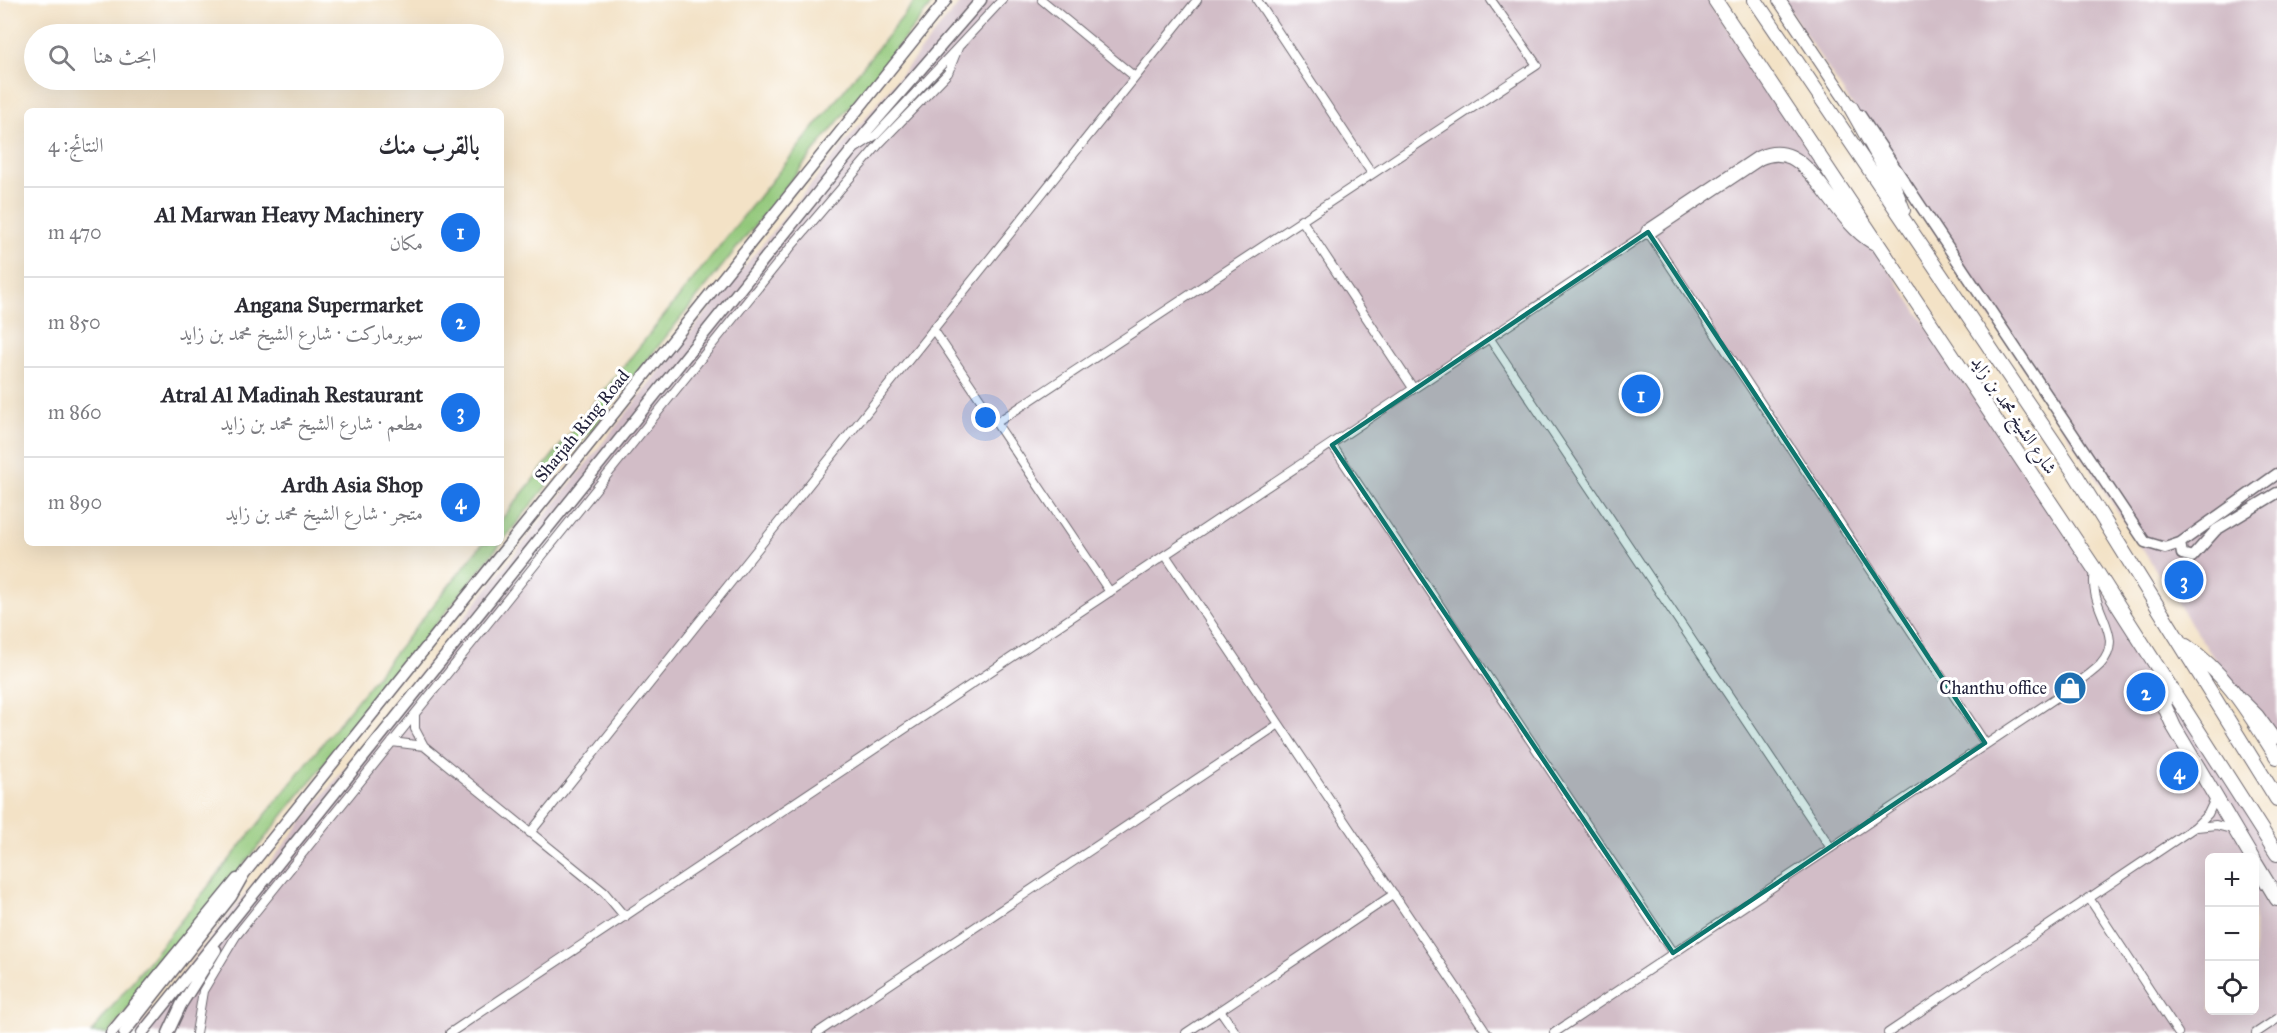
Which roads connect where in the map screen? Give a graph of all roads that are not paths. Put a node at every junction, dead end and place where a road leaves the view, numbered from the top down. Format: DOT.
graph roads {
  1 [pos="946,0"];
  2 [pos="981,0"];
  3 [pos="1002,0"];
  4 [pos="1042,0"];
  5 [pos="1197,0"];
  6 [pos="1257,0"];
  7 [pos="1491,0"];
  8 [pos="1715,0"];
  9 [pos="1755,0"];
  10 [pos="1779,0"];
  11 [pos="958,48"];
  12 [pos="1135,77"];
  13 [pos="1850,106"];
  14 [pos="855,149"];
  15 [pos="1371,172"];
  16 [pos="1301,219"];
  17 [pos="1907,224"];
  18 [pos="1648,232"];
  19 [pos="1879,246"];
  20 [pos="933,329"];
  21 [pos="1490,339"];
  22 [pos="1413,388"];
  23 [pos="996,423"];
  24 [pos="1332,445"];
  25 [pos="2277,474"];
  26 [pos="2277,493"];
  27 [pos="2180,543"];
  28 [pos="1166,556"];
  29 [pos="2096,571"];
  30 [pos="1110,592"];
  31 [pos="2182,643"];
  32 [pos="2157,666"];
  33 [pos="2238,695"];
  34 [pos="416,712"];
  35 [pos="1279,724"];
  36 [pos="2277,739"];
  37 [pos="392,742"];
  38 [pos="1985,743"];
  39 [pos="424,746"];
  40 [pos="2277,757"];
  41 [pos="2216,797"];
  42 [pos="2277,799"];
  43 [pos="2195,827"];
  44 [pos="2236,831"];
  45 [pos="530,833"];
  46 [pos="1831,848"];
  47 [pos="2249,853"];
  48 [pos="2277,854"];
  49 [pos="2259,869"];
  50 [pos="244,874"];
  51 [pos="259,885"];
  52 [pos="1394,894"];
  53 [pos="2089,898"];
  54 [pos="2277,899"];
  55 [pos="625,917"];
  56 [pos="1673,953"];
  57 [pos="1220,1010"];
  58 [pos="2277,1019"];
  59 [pos="111,1033"];
  60 [pos="124,1033"];
  61 [pos="142,1033"];
  62 [pos="168,1033"];
  63 [pos="196,1033"];
  64 [pos="450,1033"];
  65 [pos="817,1033"];
  66 [pos="1186,1033"];
  67 [pos="1236,1033"];
  68 [pos="1487,1033"];
  69 [pos="1554,1033"];
  70 [pos="1888,1033"];
  71 [pos="2178,1033"];
  72 [pos="2256,1033"];
  1 -- 50 [label="street, Sharjah Ring Road"];
  2 -- 14 [label="street"];
  3 -- 11 [label="street"];
  4 -- 12 [label="street"];
  5 -- 12 [label="street"];
  6 -- 15 [label="street"];
  7 -- 15 [label="street"];
  8 -- 19 [label="highway, شارع الشيخ محمد بن زايد"];
  9 -- 17 [label="highway, شارع الشيخ محمد بن زايد"];
  10 -- 13 [label="main road"];
  11 -- 14 [label="street"];
  11 -- 34 [label="street"];
  12 -- 20 [label="street"];
  13 -- 17 [label="highway"];
  13 -- 27 [label="street"];
  14 -- 51 [label="street"];
  15 -- 16 [label="street"];
  16 -- 22 [label="street"];
  16 -- 23 [label="street"];
  17 -- 31 [label="highway, شارع الشيخ محمد بن زايد"];
  18 -- 19 [label="highway"];
  18 -- 21 [label="street"];
  18 -- 38 [label="street"];
  19 -- 29 [label="highway, شارع الشيخ محمد بن زايد"];
  20 -- 23 [label="street"];
  20 -- 45 [label="street"];
  21 -- 22 [label="street"];
  21 -- 46 [label="street"];
  22 -- 24 [label="street"];
  23 -- 30 [label="street"];
  24 -- 28 [label="street"];
  24 -- 56 [label="street"];
  25 -- 27 [label="street"];
  26 -- 27 [label="street"];
  28 -- 30 [label="street"];
  28 -- 35 [label="street"];
  29 -- 32 [label="highway, شارع الشيخ محمد بن زايد"];
  29 -- 38 [label="street"];
  30 -- 55 [label="street"];
  31 -- 33 [label="highway"];
  31 -- 42 [label="highway, شارع الشيخ محمد بن زايد"];
  32 -- 41 [label="highway"];
  32 -- 48 [label="highway, شارع الشيخ محمد بن زايد"];
  33 -- 36 [label="street"];
  33 -- 40 [label="highway"];
  34 -- 37 [label="street"];
  34 -- 39 [label="street"];
  35 -- 52 [label="street"];
  35 -- 65 [label="street"];
  37 -- 39 [label="street"];
  37 -- 63 [label="street"];
  38 -- 46 [label="street"];
  39 -- 45 [label="street"];
  41 -- 43 [label="street"];
  41 -- 44 [label="highway"];
  43 -- 44 [label="street"];
  43 -- 53 [label="street"];
  44 -- 47 [label="highway"];
  45 -- 55 [label="street"];
  46 -- 56 [label="street"];
  49 -- 54 [label="highway"];
  50 -- 59 [label="street"];
  50 -- 60 [label="street"];
  51 -- 61 [label="street"];
  51 -- 62 [label="street"];
  52 -- 57 [label="street"];
  52 -- 68 [label="street"];
  53 -- 70 [label="street"];
  53 -- 71 [label="street"];
  55 -- 64 [label="street"];
  56 -- 69 [label="street"];
  57 -- 66 [label="street"];
  57 -- 67 [label="street"];
  58 -- 72 [label="street"];
}
